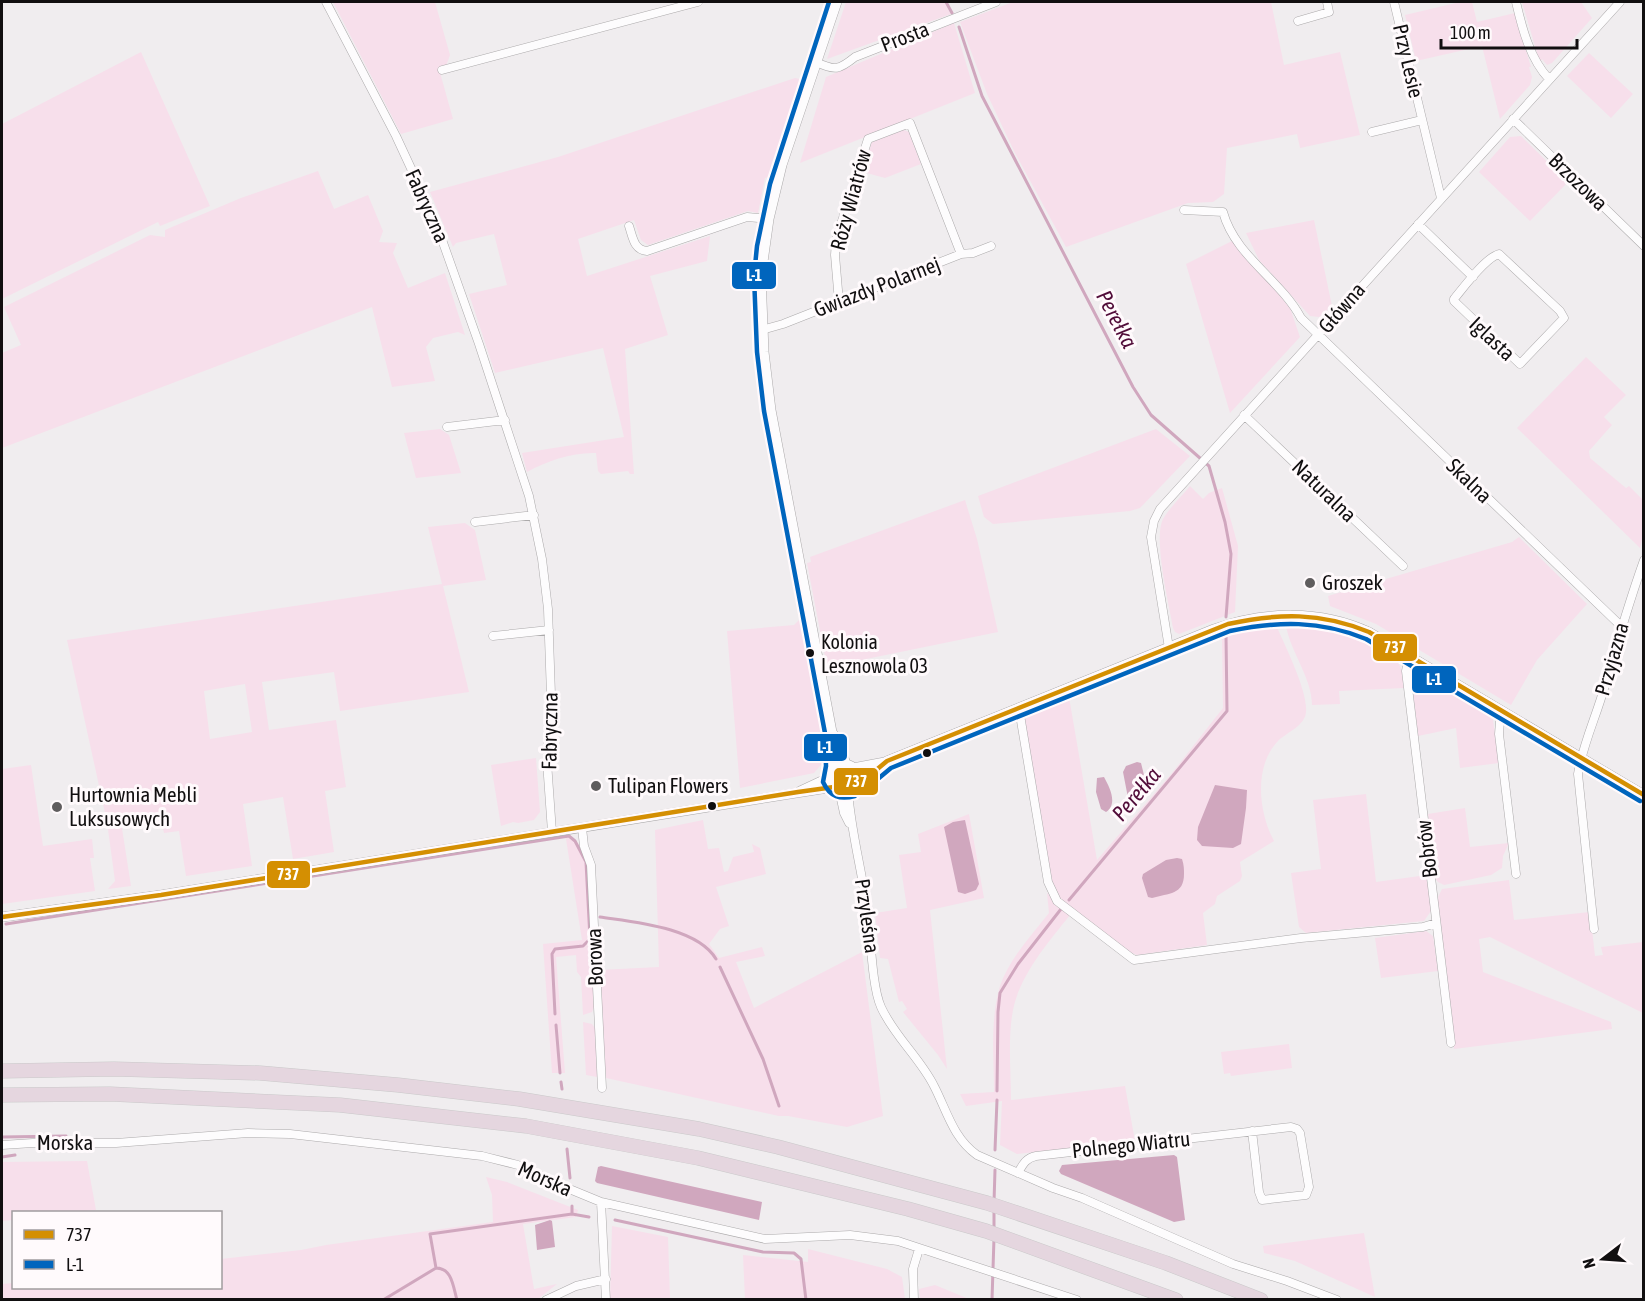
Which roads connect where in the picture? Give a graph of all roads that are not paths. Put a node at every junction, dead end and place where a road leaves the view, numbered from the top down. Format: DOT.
graph roads {
  1 [pos="326,2"];
  2 [pos="698,2"];
  3 [pos="837,2"];
  4 [pos="996,2"];
  5 [pos="1327,2"];
  6 [pos="1394,2"];
  7 [pos="1516,2"];
  8 [pos="1620,2"];
  9 [pos="1298,21"];
  10 [pos="816,62"];
  11 [pos="442,70"];
  12 [pos="1549,79"];
  13 [pos="1513,119"];
  14 [pos="1422,120"];
  15 [pos="1372,132"];
  16 [pos="1441,198"];
  17 [pos="1184,210"];
  18 [pos="769,219"];
  19 [pos="1418,224"];
  20 [pos="629,226"];
  21 [pos="991,246"];
  22 [pos="1644,246"];
  23 [pos="961,254"];
  24 [pos="1473,277"];
  25 [pos="839,302"];
  26 [pos="762,330"];
  27 [pos="1318,336"];
  28 [pos="1244,415"];
  29 [pos="505,420"];
  30 [pos="447,427"];
  31 [pos="534,515"];
  32 [pos="475,522"];
  33 [pos="1644,560"];
  34 [pos="1403,566"];
  35 [pos="1621,626"];
  36 [pos="549,630"];
  37 [pos="493,636"];
  38 [pos="1169,648"];
  39 [pos="1410,655"];
  40 [pos="1019,709"];
  41 [pos="1504,713"];
  42 [pos="831,732"];
  43 [pos="1581,758"];
  44 [pos="887,762"];
  45 [pos="849,766"];
  46 [pos="832,772"];
  47 [pos="857,779"];
  48 [pos="840,789"];
  49 [pos="798,792"];
  50 [pos="1644,795"];
  51 [pos="582,828"];
  52 [pos="552,832"];
  53 [pos="1516,874"];
  54 [pos="2,917"];
  55 [pos="1436,923"];
  56 [pos="1594,929"];
  57 [pos="1451,1043"];
  58 [pos="2,1071"];
  59 [pos="602,1088"];
  60 [pos="2,1095"];
  61 [pos="1252,1131"];
  62 [pos="2,1145"];
  63 [pos="1018,1173"];
  64 [pos="601,1202"];
  65 [pos="919,1249"];
  66 [pos="606,1279"];
  67 [pos="546,1299"];
  68 [pos="606,1299"];
  69 [pos="914,1299"];
  70 [pos="1077,1299"];
  71 [pos="1176,1299"];
  72 [pos="1261,1299"];
  73 [pos="1336,1299"];
  1 -- 29 [label="street, Fabryczna"];
  2 -- 11 [label="street"];
  3 -- 10 [label="street"];
  4 -- 10 [label="street, Prosta"];
  5 -- 9 [label="street"];
  6 -- 14 [label="street, Przy Lesie"];
  7 -- 12 [label="street"];
  8 -- 12 [label="street, Główna"];
  10 -- 18 [label="street"];
  12 -- 13 [label="street, Główna"];
  13 -- 16 [label="street, Główna"];
  13 -- 22 [label="street, Brzozowa"];
  14 -- 15 [label="street, Przy Lesie"];
  14 -- 16 [label="street, Przy Lesie"];
  16 -- 19 [label="street, Główna"];
  17 -- 27 [label="street"];
  18 -- 20 [label="street"];
  18 -- 26 [label="street"];
  19 -- 24 [label="street"];
  19 -- 27 [label="street, Główna"];
  21 -- 23 [label="street, Gwiazdy Polarnej"];
  23 -- 25 [label="street, Gwiazdy Polarnej"];
  23 -- 25 [label="street, Róży Wiatrów"];
  24 -- 24 [label="street, Iglasta"];
  25 -- 26 [label="street, Gwiazdy Polarnej"];
  26 -- 42 [label="street"];
  27 -- 28 [label="street, Główna"];
  27 -- 35 [label="street, Skalna"];
  28 -- 34 [label="street, Naturalna"];
  28 -- 38 [label="street, Główna"];
  29 -- 30 [label="street"];
  29 -- 31 [label="street, Fabryczna"];
  31 -- 32 [label="street"];
  31 -- 36 [label="street, Fabryczna"];
  33 -- 35 [label="street, Przyjazna"];
  35 -- 43 [label="street, Przyjazna"];
  36 -- 37 [label="street"];
  36 -- 52 [label="street, Fabryczna"];
  38 -- 39 [label="street"];
  38 -- 40 [label="street"];
  39 -- 41 [label="street"];
  39 -- 55 [label="street, Bobrów"];
  40 -- 44 [label="street"];
  40 -- 55 [label="street"];
  41 -- 43 [label="street"];
  41 -- 53 [label="street"];
  42 -- 45 [label="street"];
  42 -- 46 [label="street"];
  43 -- 50 [label="street"];
  43 -- 56 [label="street, Przyjazna"];
  44 -- 45 [label="street"];
  44 -- 47 [label="street"];
  45 -- 46 [label="street"];
  45 -- 47 [label="street"];
  46 -- 48 [label="street"];
  46 -- 49 [label="street"];
  47 -- 48 [label="street"];
  48 -- 49 [label="street"];
  48 -- 63 [label="street, Przyleśna"];
  49 -- 51 [label="street"];
  51 -- 52 [label="street"];
  51 -- 59 [label="street, Borowa"];
  52 -- 54 [label="street"];
  55 -- 57 [label="street, Bobrów"];
  58 -- 72 [label="highway"];
  60 -- 71 [label="highway"];
  61 -- 61 [label="street, Polnego Wiatru"];
  61 -- 63 [label="street, Polnego Wiatru"];
  62 -- 64 [label="street, Morska"];
  63 -- 73 [label="street, Przyleśna"];
  64 -- 65 [label="street, Morska"];
  64 -- 66 [label="street"];
  65 -- 69 [label="street"];
  65 -- 70 [label="street, Morska"];
  66 -- 67 [label="street"];
  66 -- 68 [label="street"];
}
